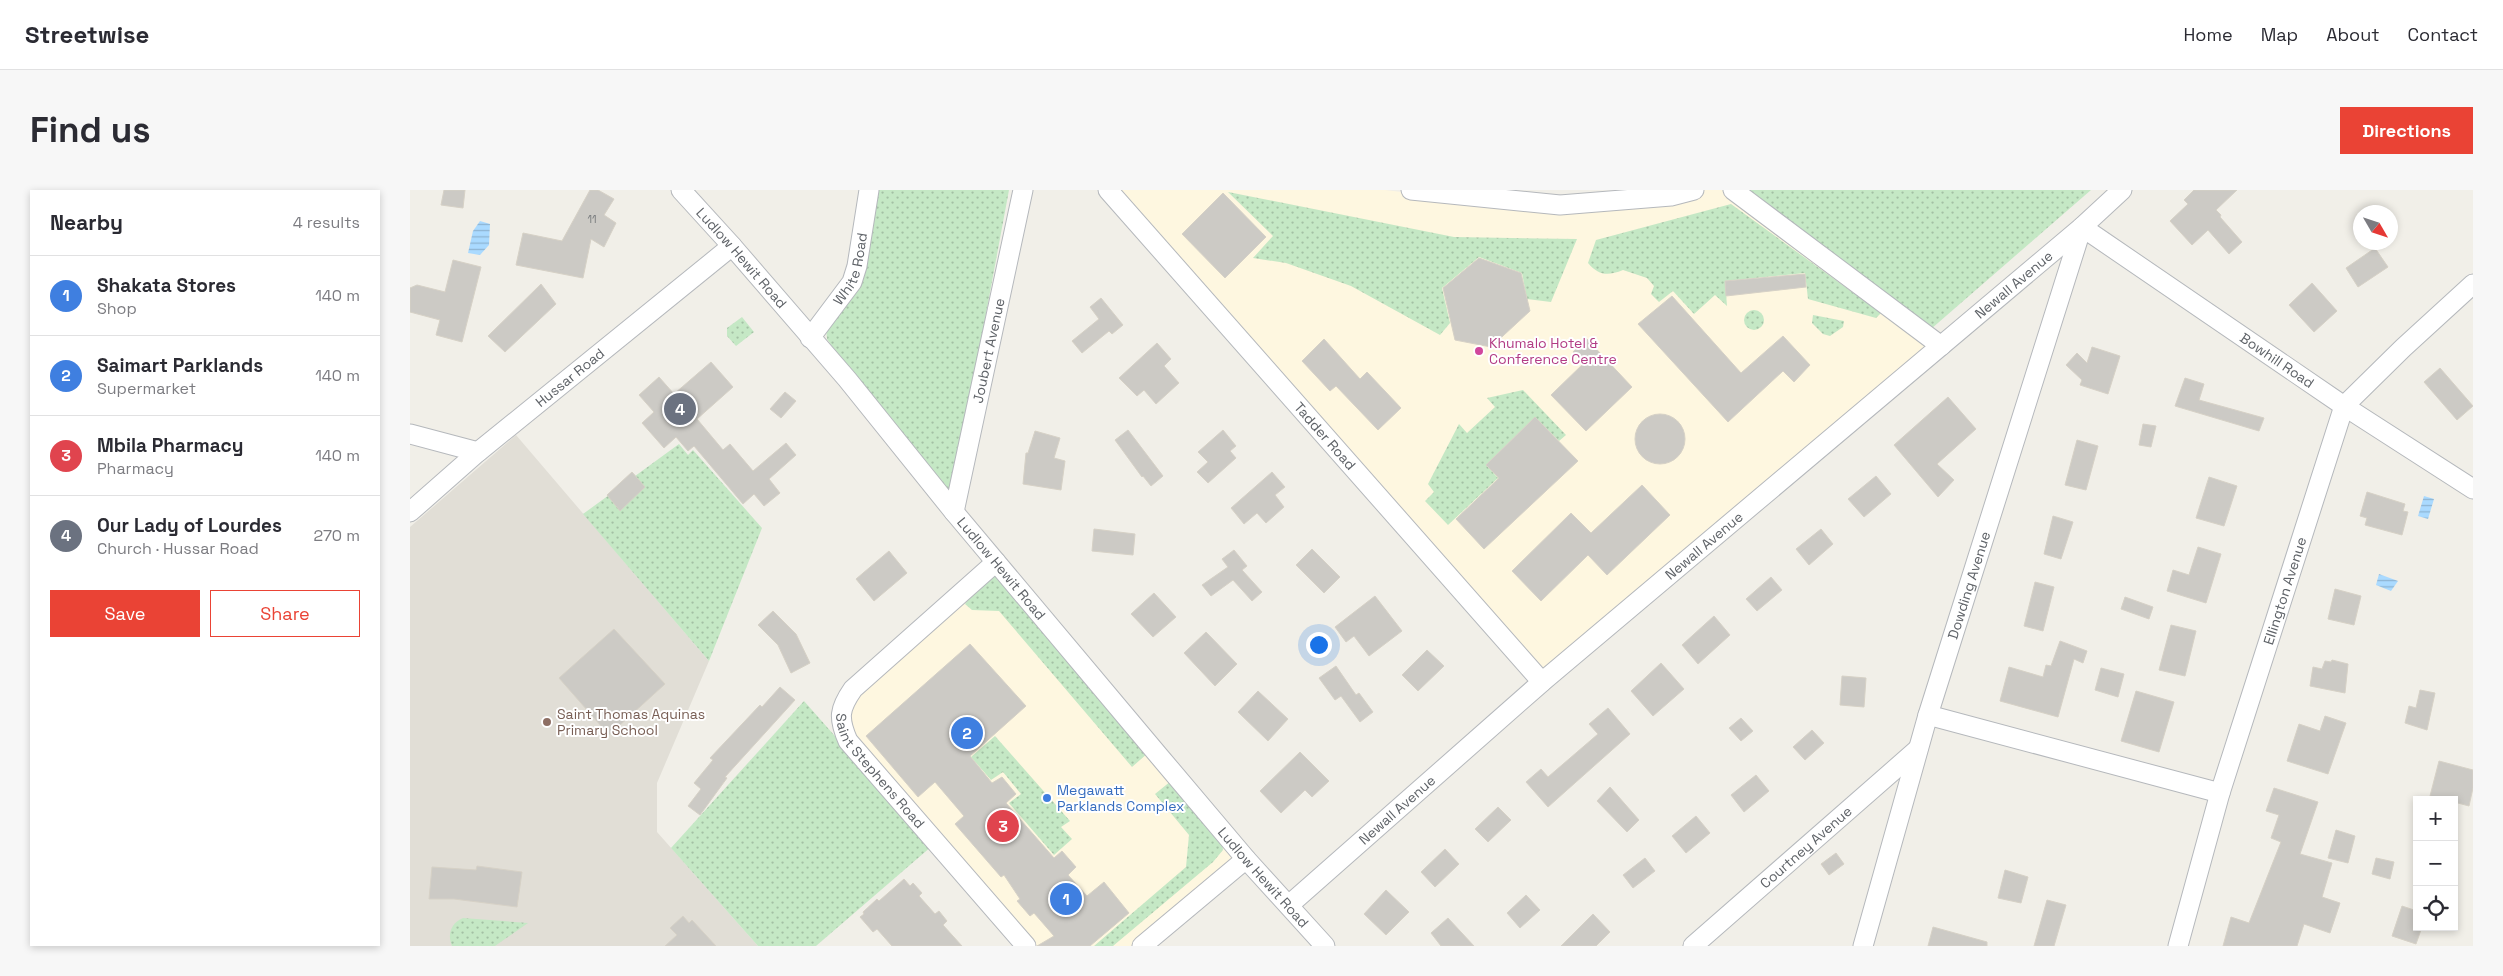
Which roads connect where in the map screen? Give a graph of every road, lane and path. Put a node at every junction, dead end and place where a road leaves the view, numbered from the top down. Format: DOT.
graph roads {
  1 [pos="681,190"];
  2 [pos="869,190"];
  3 [pos="1024,190"];
  4 [pos="1108,190"];
  5 [pos="1411,190"];
  6 [pos="1694,190"];
  7 [pos="1733,190"];
  8 [pos="2122,190"];
  9 [pos="2082,227"];
  10 [pos="732,246"];
  11 [pos="2473,284"];
  12 [pos="810,338"];
  13 [pos="1941,346"];
  14 [pos="2344,406"];
  15 [pos="410,434"];
  16 [pos="478,452"];
  17 [pos="2473,489"];
  18 [pos="410,512"];
  19 [pos="954,512"];
  20 [pos="996,562"];
  21 [pos="1542,682"];
  22 [pos="1928,715"];
  23 [pos="1918,749"];
  24 [pos="2220,793"];
  25 [pos="1246,858"];
  26 [pos="1289,905"];
  27 [pos="1026,946"];
  28 [pos="1142,946"];
  29 [pos="1325,946"];
  30 [pos="1693,946"];
  31 [pos="1863,946"];
  32 [pos="2178,946"];
  1 -- 10 [label="street, Ludlow Hewit Road"];
  2 -- 12 [label="street, White Road"];
  3 -- 19 [label="street, Joubert Avenue"];
  4 -- 21 [label="street, Tadder Road"];
  5 -- 6 [label="street"];
  7 -- 13 [label="street"];
  8 -- 9 [label="street, Newall Avenue"];
  9 -- 13 [label="street, Newall Avenue"];
  9 -- 14 [label="street, Bowhill Road"];
  9 -- 22 [label="street, Dowding Avenue"];
  10 -- 12 [label="street, Ludlow Hewit Road"];
  10 -- 16 [label="street, Hussar Road"];
  11 -- 14 [label="street, Ellington Avenue"];
  12 -- 19 [label="street, Ludlow Hewit Road"];
  13 -- 21 [label="street, Newall Avenue"];
  14 -- 17 [label="street, Bowhill Road"];
  14 -- 24 [label="street, Ellington Avenue"];
  15 -- 16 [label="street"];
  16 -- 18 [label="street, Hussar Road"];
  19 -- 20 [label="street, Ludlow Hewit Road"];
  20 -- 25 [label="street, Ludlow Hewit Road"];
  20 -- 27 [label="street, Saint Stephens Road"];
  21 -- 26 [label="street, Newall Avenue"];
  22 -- 23 [label="street, Dowding Avenue"];
  22 -- 24 [label="street"];
  23 -- 30 [label="street, Courtney Avenue"];
  23 -- 31 [label="street, Dowding Avenue"];
  24 -- 32 [label="street, Ellington Avenue"];
  25 -- 26 [label="street, Ludlow Hewit Road"];
  25 -- 28 [label="street"];
  26 -- 29 [label="street, Ludlow Hewit Road"];
}
